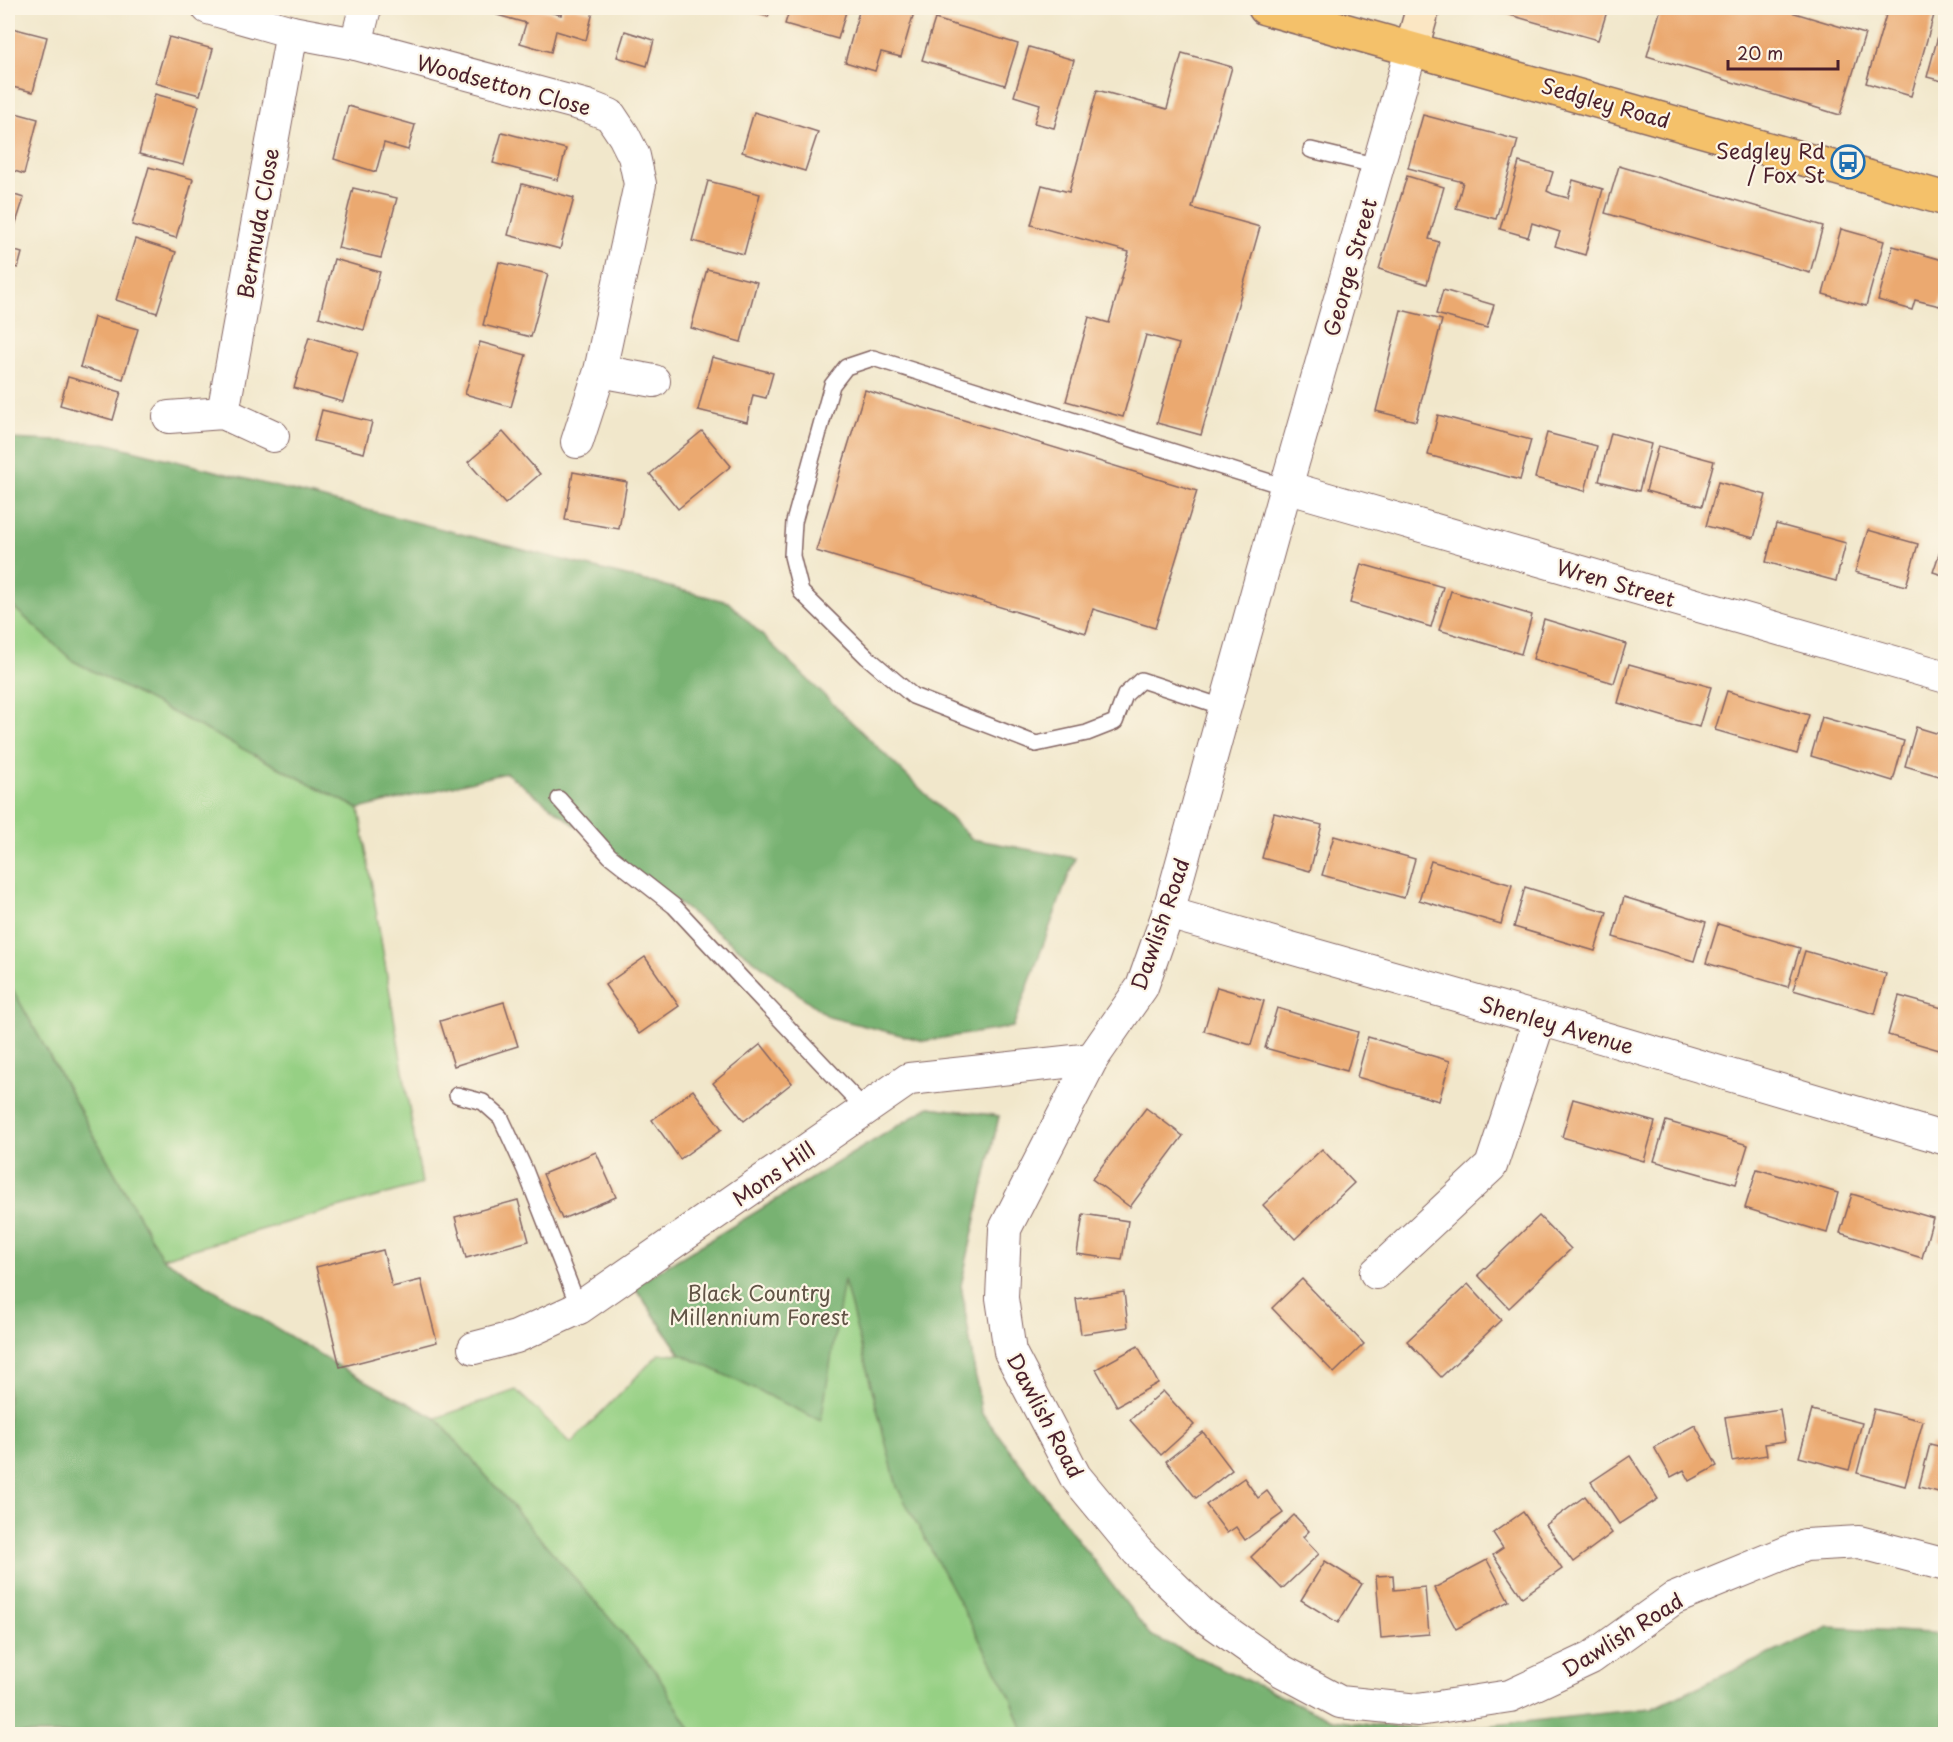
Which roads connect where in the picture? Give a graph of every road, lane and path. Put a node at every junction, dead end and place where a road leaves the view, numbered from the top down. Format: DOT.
graph roads {
  1 [pos="208,8"];
  2 [pos="365,8"];
  3 [pos="1265,8"];
  4 [pos="1423,8"];
  5 [pos="292,32"];
  6 [pos="356,44"];
  7 [pos="1412,47"];
  8 [pos="1311,150"];
  9 [pos="1378,166"];
  10 [pos="1946,199"];
  11 [pos="600,371"];
  12 [pos="654,381"];
  13 [pos="223,413"];
  14 [pos="168,417"];
  15 [pos="273,436"];
  16 [pos="577,442"];
  17 [pos="1287,487"];
  18 [pos="1946,677"];
  19 [pos="1226,708"];
  20 [pos="559,800"];
  21 [pos="1168,913"];
  22 [pos="1540,1019"];
  23 [pos="1092,1059"];
  24 [pos="458,1095"];
  25 [pos="865,1109"];
  26 [pos="1946,1139"];
  27 [pos="1376,1273"];
  28 [pos="579,1308"];
  29 [pos="474,1348"];
  30 [pos="1946,1564"];
  1 -- 5 [label="street, Woodsetton Close"];
  2 -- 6 [label="street"];
  3 -- 7 [label="main road, Sedgley Road"];
  4 -- 7 [label="main road"];
  5 -- 6 [label="street, Woodsetton Close"];
  5 -- 13 [label="street, Bermuda Close"];
  6 -- 11 [label="street, Woodsetton Close"];
  7 -- 9 [label="street, George Street"];
  7 -- 10 [label="main road, Sedgley Road"];
  8 -- 9 [label="lane"];
  9 -- 17 [label="street, George Street"];
  11 -- 12 [label="street"];
  11 -- 16 [label="street, Woodsetton Close"];
  13 -- 14 [label="street"];
  13 -- 15 [label="street"];
  17 -- 18 [label="street, Wren Street"];
  17 -- 19 [label="street, Dawlish Road"];
  17 -- 19 [label="lane"];
  19 -- 21 [label="street, Dawlish Road"];
  20 -- 25 [label="lane"];
  21 -- 22 [label="street, Shenley Avenue"];
  21 -- 23 [label="street, Dawlish Road"];
  22 -- 26 [label="street, Shenley Avenue"];
  22 -- 27 [label="street"];
  23 -- 25 [label="street, Mons Hill"];
  23 -- 30 [label="street, Dawlish Road"];
  24 -- 28 [label="lane"];
  25 -- 28 [label="street, Mons Hill"];
  28 -- 29 [label="street, Mons Hill"];
}
